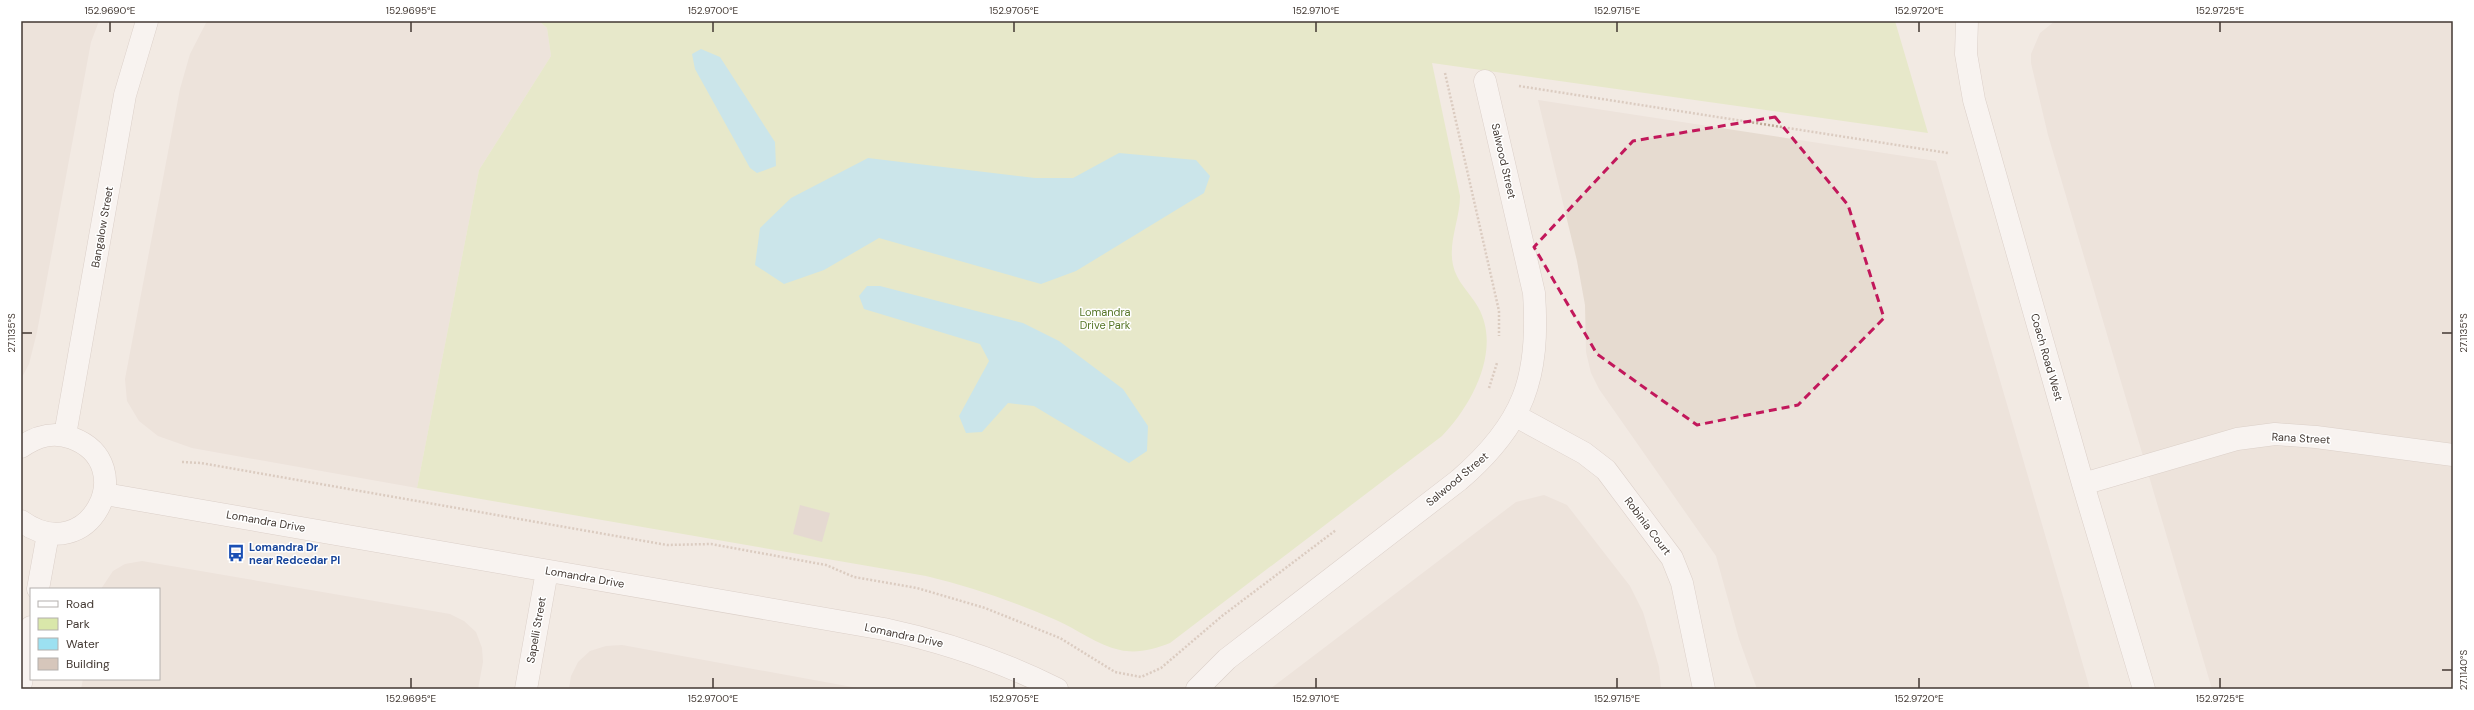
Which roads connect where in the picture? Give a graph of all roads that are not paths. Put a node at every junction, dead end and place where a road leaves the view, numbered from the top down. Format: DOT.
graph roads {
  1 [pos="148,21"];
  2 [pos="1967,21"];
  3 [pos="1485,81"];
  4 [pos="1516,416"];
  5 [pos="65,435"];
  6 [pos="21,448"];
  7 [pos="2453,455"];
  8 [pos="2083,484"];
  9 [pos="105,494"];
  10 [pos="21,521"];
  11 [pos="48,534"];
  12 [pos="547,571"];
  13 [pos="38,588"];
  14 [pos="30,633"];
  15 [pos="21,683"];
  16 [pos="526,689"];
  17 [pos="1057,689"];
  18 [pos="1197,689"];
  19 [pos="1704,689"];
  20 [pos="2144,689"];
  1 -- 5 [label="street, Bangalow Street"];
  2 -- 8 [label="street, Coach Road West"];
  3 -- 4 [label="street, Salwood Street"];
  4 -- 18 [label="street, Salwood Street"];
  4 -- 19 [label="street, Robinia Court"];
  5 -- 6 [label="street"];
  5 -- 9 [label="street"];
  7 -- 8 [label="street, Rana Street"];
  8 -- 20 [label="street, Coach Road West"];
  9 -- 11 [label="street"];
  9 -- 12 [label="street, Lomandra Drive"];
  10 -- 11 [label="street"];
  11 -- 13 [label="street"];
  12 -- 16 [label="street, Sapelli Street"];
  12 -- 17 [label="street, Lomandra Drive"];
  14 -- 15 [label="street"];
}
